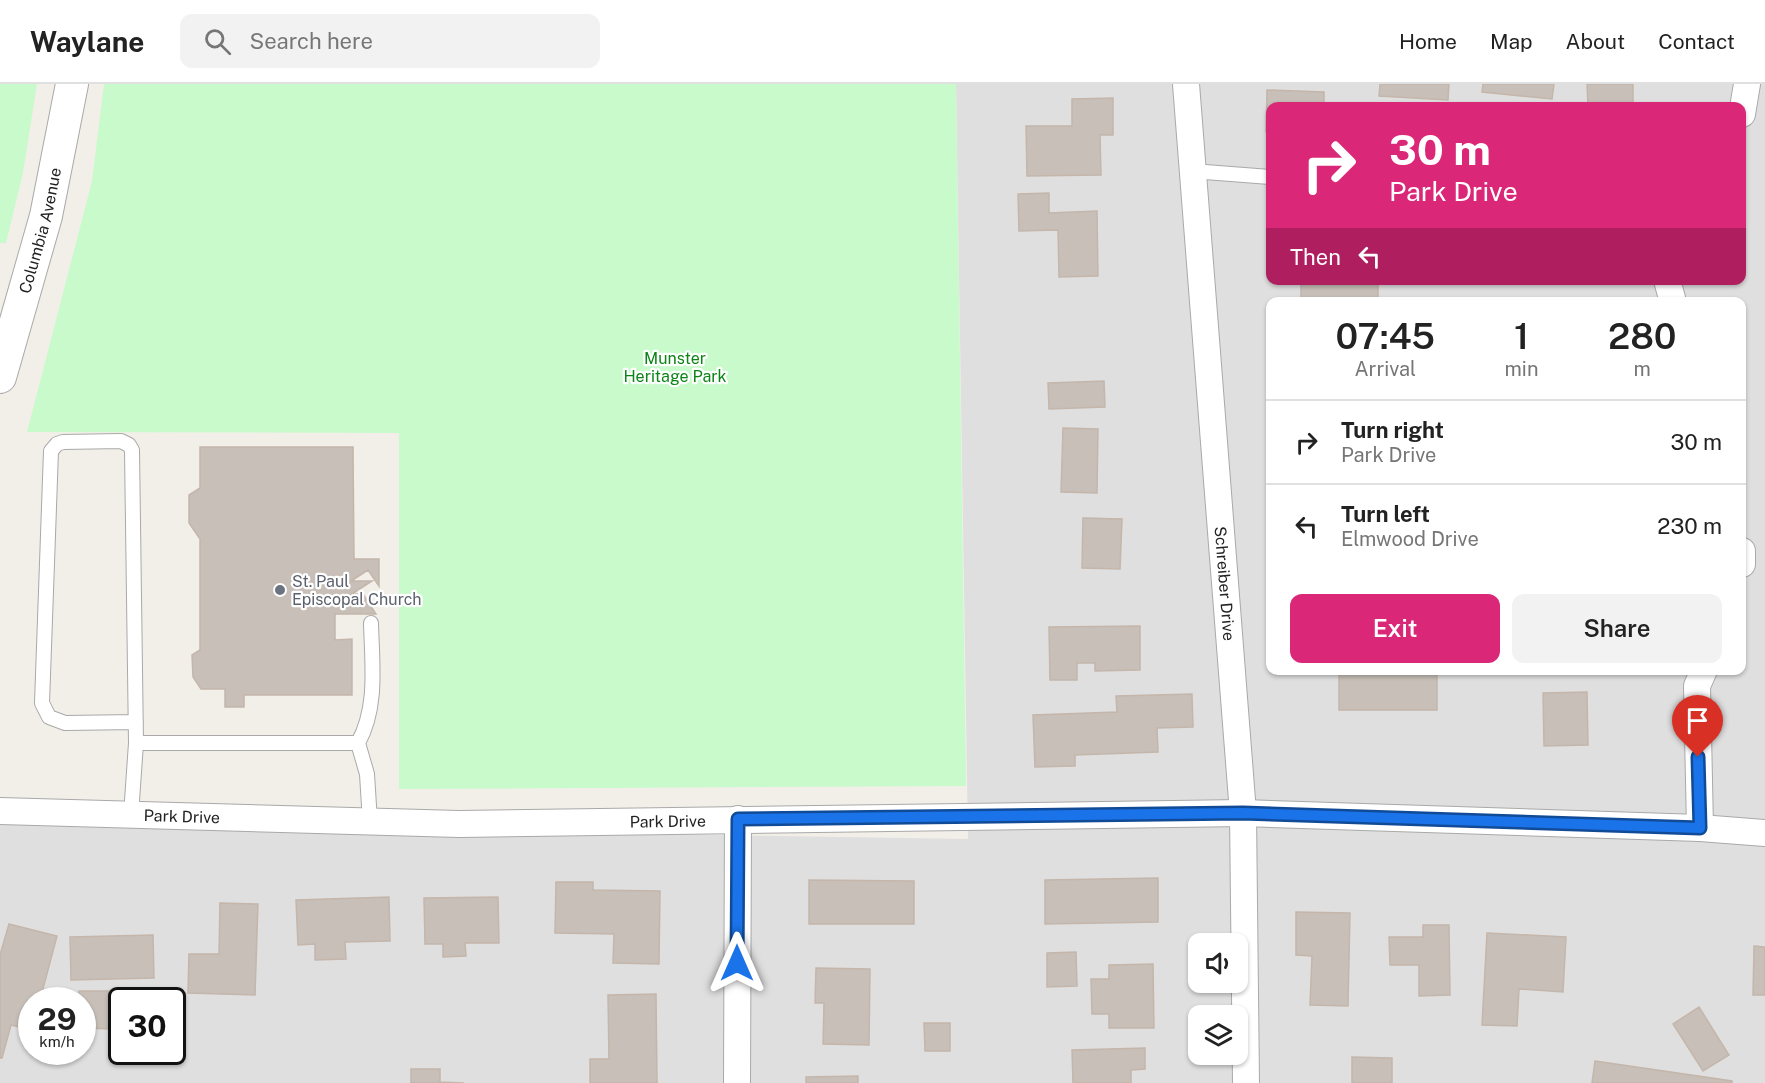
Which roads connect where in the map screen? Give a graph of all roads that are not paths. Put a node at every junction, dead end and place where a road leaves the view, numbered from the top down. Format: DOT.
graph roads {
  1 [pos="72,84"];
  2 [pos="1186,84"];
  3 [pos="1747,84"];
  4 [pos="1744,102"];
  5 [pos="1192,171"];
  6 [pos="1266,177"];
  7 [pos="0,377"];
  8 [pos="371,623"];
  9 [pos="1702,675"];
  10 [pos="136,722"];
  11 [pos="136,743"];
  12 [pos="358,743"];
  13 [pos="0,811"];
  14 [pos="1243,813"];
  15 [pos="131,814"];
  16 [pos="738,819"];
  17 [pos="370,822"];
  18 [pos="1700,828"];
  19 [pos="1765,833"];
  20 [pos="737,1083"];
  21 [pos="1246,1083"];
  1 -- 7 [label="street, Columbia Avenue"];
  2 -- 5 [label="street, Schreiber Drive"];
  3 -- 4 [label="street"];
  5 -- 6 [label="lane"];
  5 -- 14 [label="street, Schreiber Drive"];
  8 -- 12 [label="lane"];
  9 -- 18 [label="street"];
  10 -- 10 [label="lane"];
  10 -- 11 [label="lane"];
  11 -- 12 [label="lane"];
  11 -- 15 [label="lane"];
  12 -- 17 [label="lane"];
  13 -- 15 [label="street, Park Drive"];
  14 -- 16 [label="street, Park Drive"];
  14 -- 18 [label="street, Park Drive"];
  14 -- 21 [label="street, Schreiber Drive"];
  15 -- 17 [label="street, Park Drive"];
  16 -- 17 [label="street, Park Drive"];
  16 -- 20 [label="street"];
  18 -- 19 [label="street, Park Drive"];
}
